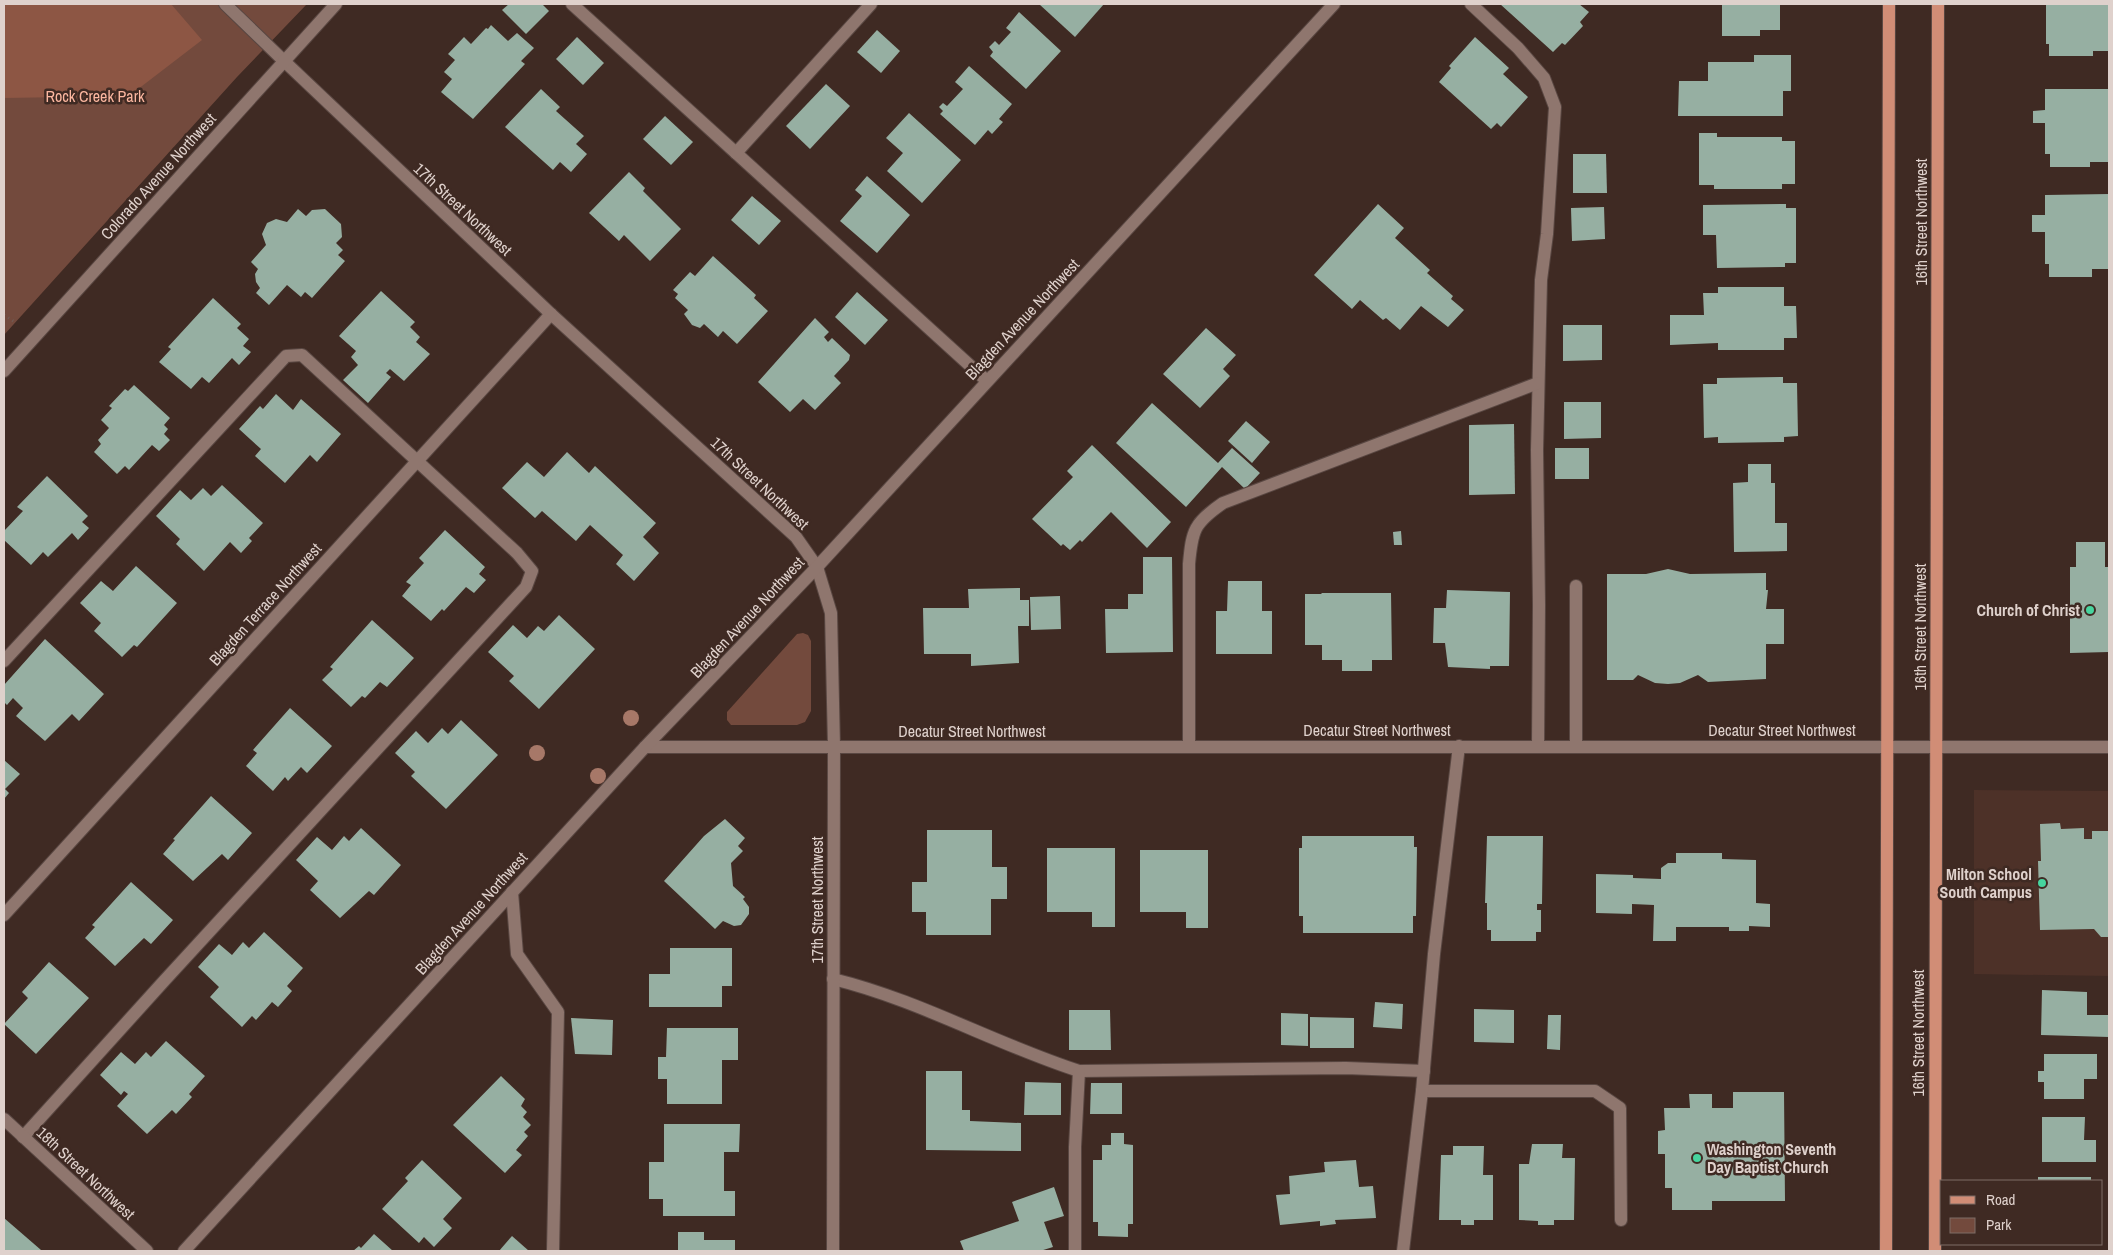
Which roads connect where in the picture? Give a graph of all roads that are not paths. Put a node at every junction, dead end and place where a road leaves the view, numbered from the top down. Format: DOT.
graph roads {
  1 [pos="226,4"];
  2 [pos="336,4"];
  3 [pos="572,4"];
  4 [pos="871,4"];
  5 [pos="1334,4"];
  6 [pos="1470,4"];
  7 [pos="1889,4"];
  8 [pos="1938,4"];
  9 [pos="284,61"];
  10 [pos="736,153"];
  11 [pos="551,314"];
  12 [pos="4,371"];
  13 [pos="987,381"];
  14 [pos="1538,383"];
  15 [pos="417,461"];
  16 [pos="817,567"];
  17 [pos="1576,586"];
  18 [pos="4,661"];
  19 [pos="1460,746"];
  20 [pos="1538,746"];
  21 [pos="1576,746"];
  22 [pos="1887,746"];
  23 [pos="1936,746"];
  24 [pos="645,747"];
  25 [pos="834,747"];
  26 [pos="1190,747"];
  27 [pos="2109,747"];
  28 [pos="512,892"];
  29 [pos="4,915"];
  30 [pos="833,979"];
  31 [pos="1079,1071"];
  32 [pos="1424,1071"];
  33 [pos="1422,1091"];
  34 [pos="4,1119"];
  35 [pos="23,1137"];
  36 [pos="1621,1220"];
  37 [pos="147,1251"];
  38 [pos="184,1251"];
  39 [pos="553,1251"];
  40 [pos="833,1251"];
  41 [pos="1075,1251"];
  42 [pos="1403,1251"];
  43 [pos="1886,1251"];
  44 [pos="1935,1251"];
  1 -- 9 [label="street, 17th Street Northwest"];
  2 -- 9 [label="street, Colorado Avenue Northwest"];
  3 -- 10 [label="street"];
  4 -- 10 [label="street"];
  5 -- 13 [label="street, Blagden Avenue Northwest"];
  6 -- 14 [label="street"];
  7 -- 22 [label="main road, 16th Street Northwest"];
  8 -- 23 [label="main road, 16th Street Northwest"];
  9 -- 11 [label="street, 17th Street Northwest"];
  9 -- 12 [label="street, Colorado Avenue Northwest"];
  10 -- 13 [label="street"];
  11 -- 15 [label="street, Blagden Terrace Northwest"];
  11 -- 16 [label="street, 17th Street Northwest"];
  13 -- 16 [label="street, Blagden Avenue Northwest"];
  14 -- 20 [label="street"];
  14 -- 26 [label="street"];
  15 -- 18 [label="street"];
  15 -- 29 [label="street, Blagden Terrace Northwest"];
  15 -- 35 [label="street"];
  16 -- 24 [label="street, Blagden Avenue Northwest"];
  16 -- 25 [label="street, 17th Street Northwest"];
  17 -- 21 [label="street"];
  19 -- 20 [label="street, Decatur Street Northwest"];
  19 -- 26 [label="street, Decatur Street Northwest"];
  19 -- 32 [label="street"];
  20 -- 21 [label="street, Decatur Street Northwest"];
  21 -- 22 [label="street, Decatur Street Northwest"];
  22 -- 23 [label="street, Decatur Street Northwest"];
  22 -- 43 [label="main road, 16th Street Northwest"];
  23 -- 27 [label="street, Decatur Street Northwest"];
  23 -- 44 [label="main road, 16th Street Northwest"];
  24 -- 25 [label="street, Decatur Street Northwest"];
  24 -- 28 [label="street, Blagden Avenue Northwest"];
  25 -- 26 [label="street, Decatur Street Northwest"];
  25 -- 30 [label="street, 17th Street Northwest"];
  28 -- 38 [label="street, Blagden Avenue Northwest"];
  28 -- 39 [label="street"];
  30 -- 31 [label="street"];
  30 -- 40 [label="street, 17th Street Northwest"];
  31 -- 32 [label="street"];
  31 -- 41 [label="street"];
  32 -- 33 [label="street"];
  33 -- 36 [label="street"];
  33 -- 42 [label="street"];
  34 -- 35 [label="street, 18th Street Northwest"];
  35 -- 37 [label="street, 18th Street Northwest"];
}
